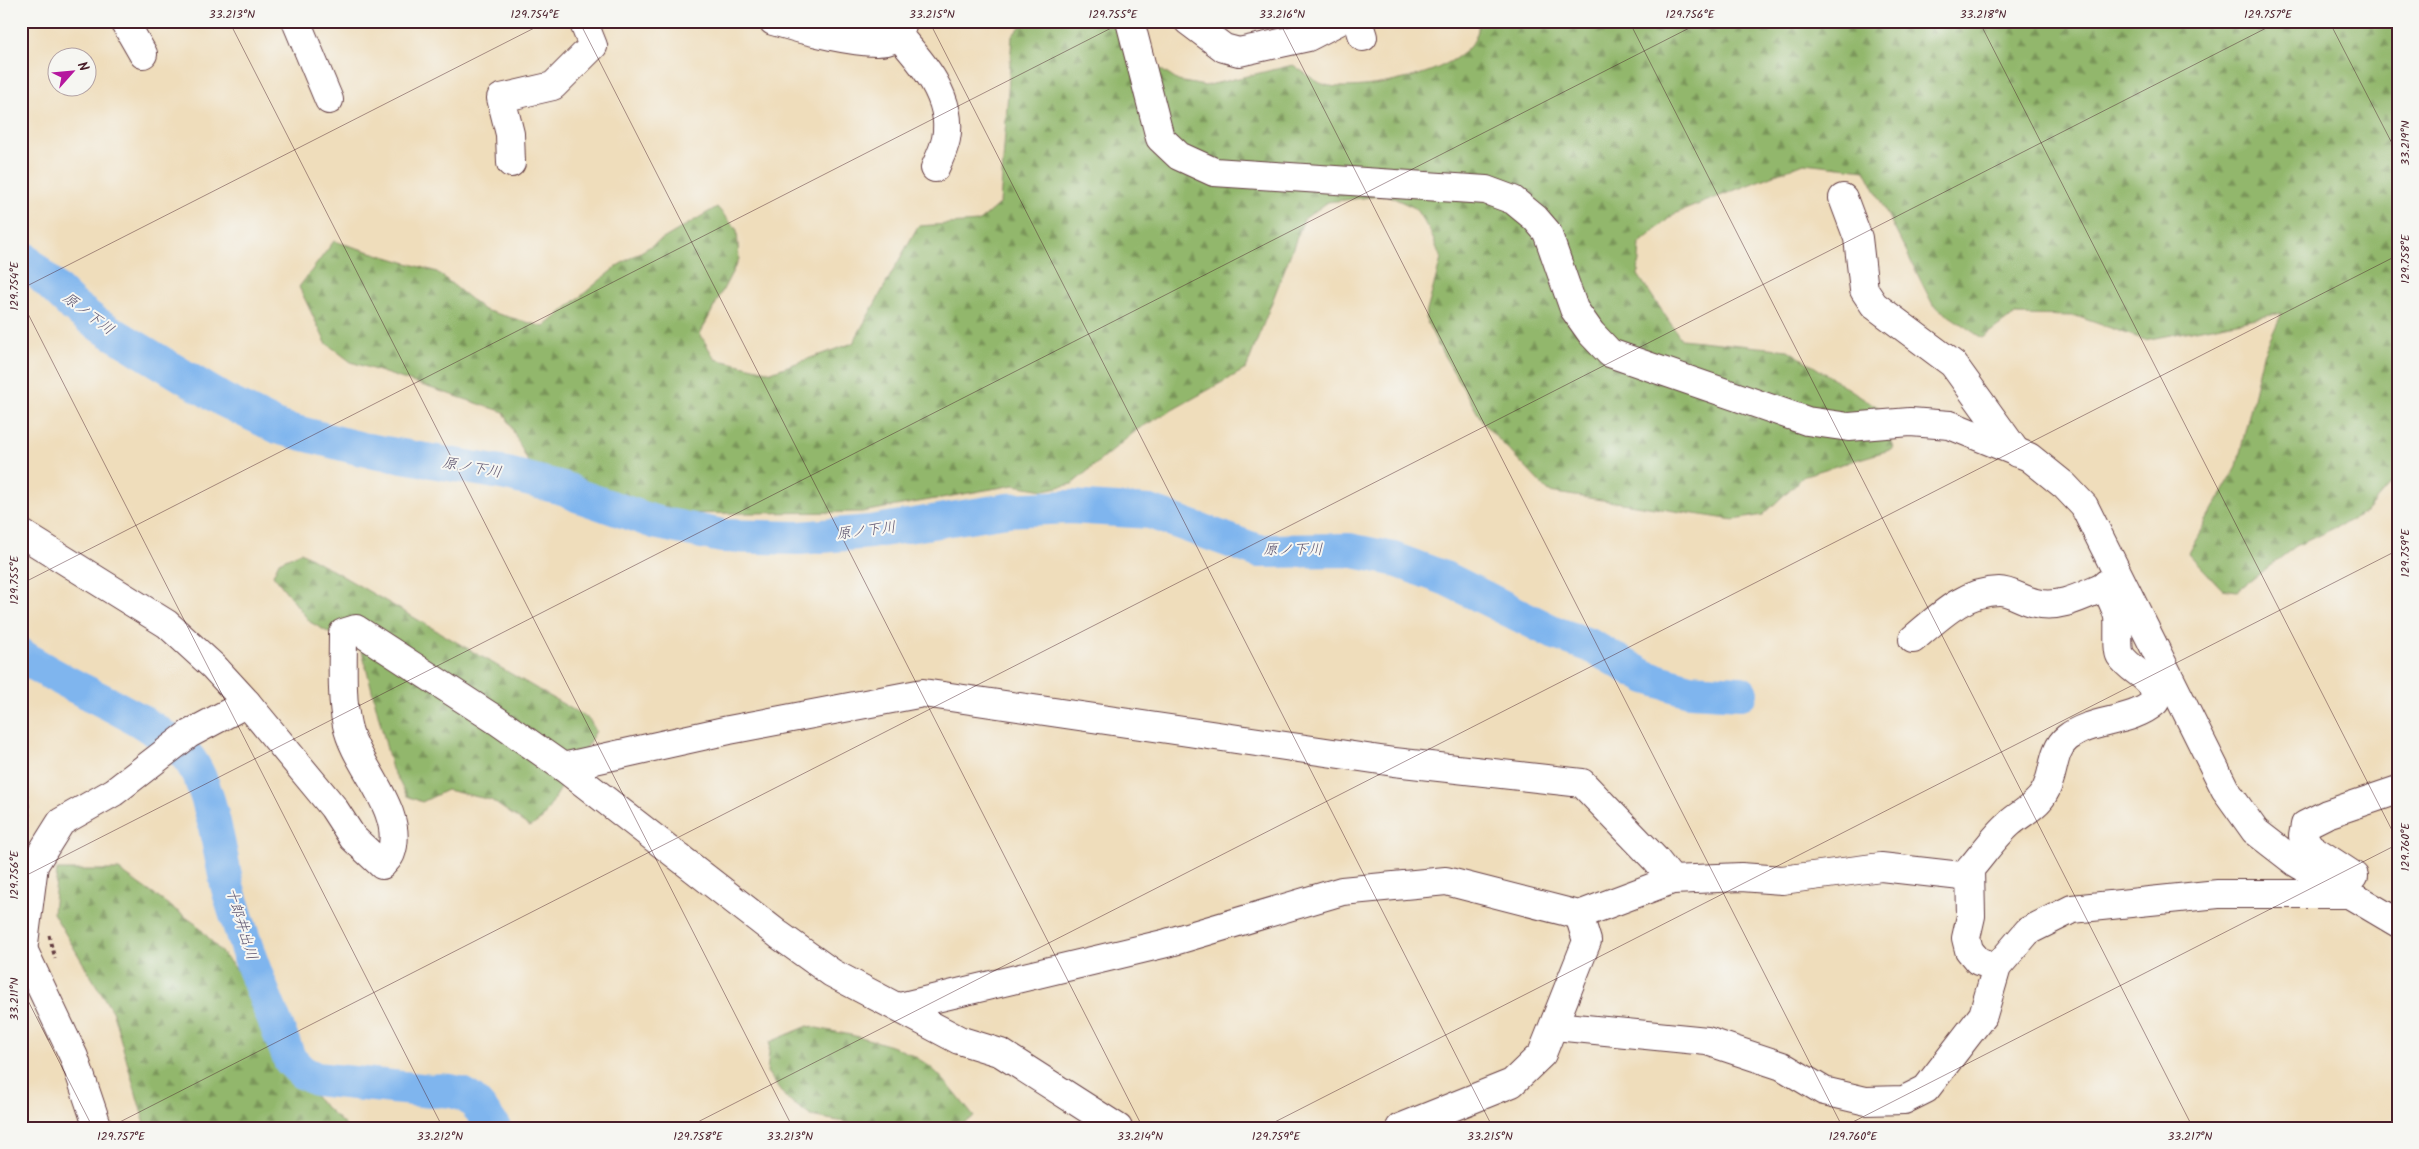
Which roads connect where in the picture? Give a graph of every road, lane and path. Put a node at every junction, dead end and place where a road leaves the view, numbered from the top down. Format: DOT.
graph roads {
  1 [pos="124,21"];
  2 [pos="296,21"];
  3 [pos="583,21"];
  4 [pos="773,21"];
  5 [pos="1130,21"];
  6 [pos="1188,21"];
  7 [pos="1339,21"];
  8 [pos="900,28"];
  9 [pos="144,54"];
  10 [pos="329,100"];
  11 [pos="511,163"];
  12 [pos="935,168"];
  13 [pos="1843,198"];
  14 [pos="2017,452"];
  15 [pos="21,532"];
  16 [pos="2106,552"];
  17 [pos="2106,586"];
  18 [pos="1913,639"];
  19 [pos="247,703"];
  20 [pos="21,732"];
  21 [pos="563,767"];
  22 [pos="2398,790"];
  23 [pos="34,865"];
  24 [pos="1970,877"];
  25 [pos="1672,880"];
  26 [pos="2353,897"];
  27 [pos="1579,915"];
  28 [pos="2398,923"];
  29 [pos="49,932"];
  30 [pos="22,948"];
  31 [pos="55,960"];
  32 [pos="1997,967"];
  33 [pos="899,1007"];
  34 [pos="1555,1026"];
  35 [pos="98,1128"];
  36 [pos="1118,1128"];
  37 [pos="1400,1128"];
  1 -- 9 [label="street"];
  2 -- 10 [label="street"];
  3 -- 11 [label="street"];
  4 -- 8 [label="street"];
  5 -- 14 [label="street"];
  6 -- 7 [label="street"];
  8 -- 12 [label="street"];
  13 -- 14 [label="street"];
  14 -- 16 [label="street"];
  15 -- 19 [label="street"];
  16 -- 17 [label="street"];
  16 -- 26 [label="street"];
  17 -- 18 [label="street"];
  17 -- 24 [label="street"];
  19 -- 21 [label="street"];
  19 -- 23 [label="street"];
  20 -- 23 [label="path"];
  21 -- 25 [label="street"];
  21 -- 33 [label="street"];
  22 -- 26 [label="street"];
  23 -- 30 [label="street"];
  24 -- 25 [label="street"];
  24 -- 32 [label="street"];
  25 -- 27 [label="street"];
  26 -- 28 [label="street"];
  26 -- 32 [label="street"];
  27 -- 33 [label="street"];
  27 -- 34 [label="street"];
  29 -- 31 [label="path"];
  30 -- 35 [label="street"];
  32 -- 34 [label="street"];
  33 -- 36 [label="street"];
  34 -- 37 [label="street"];
}
